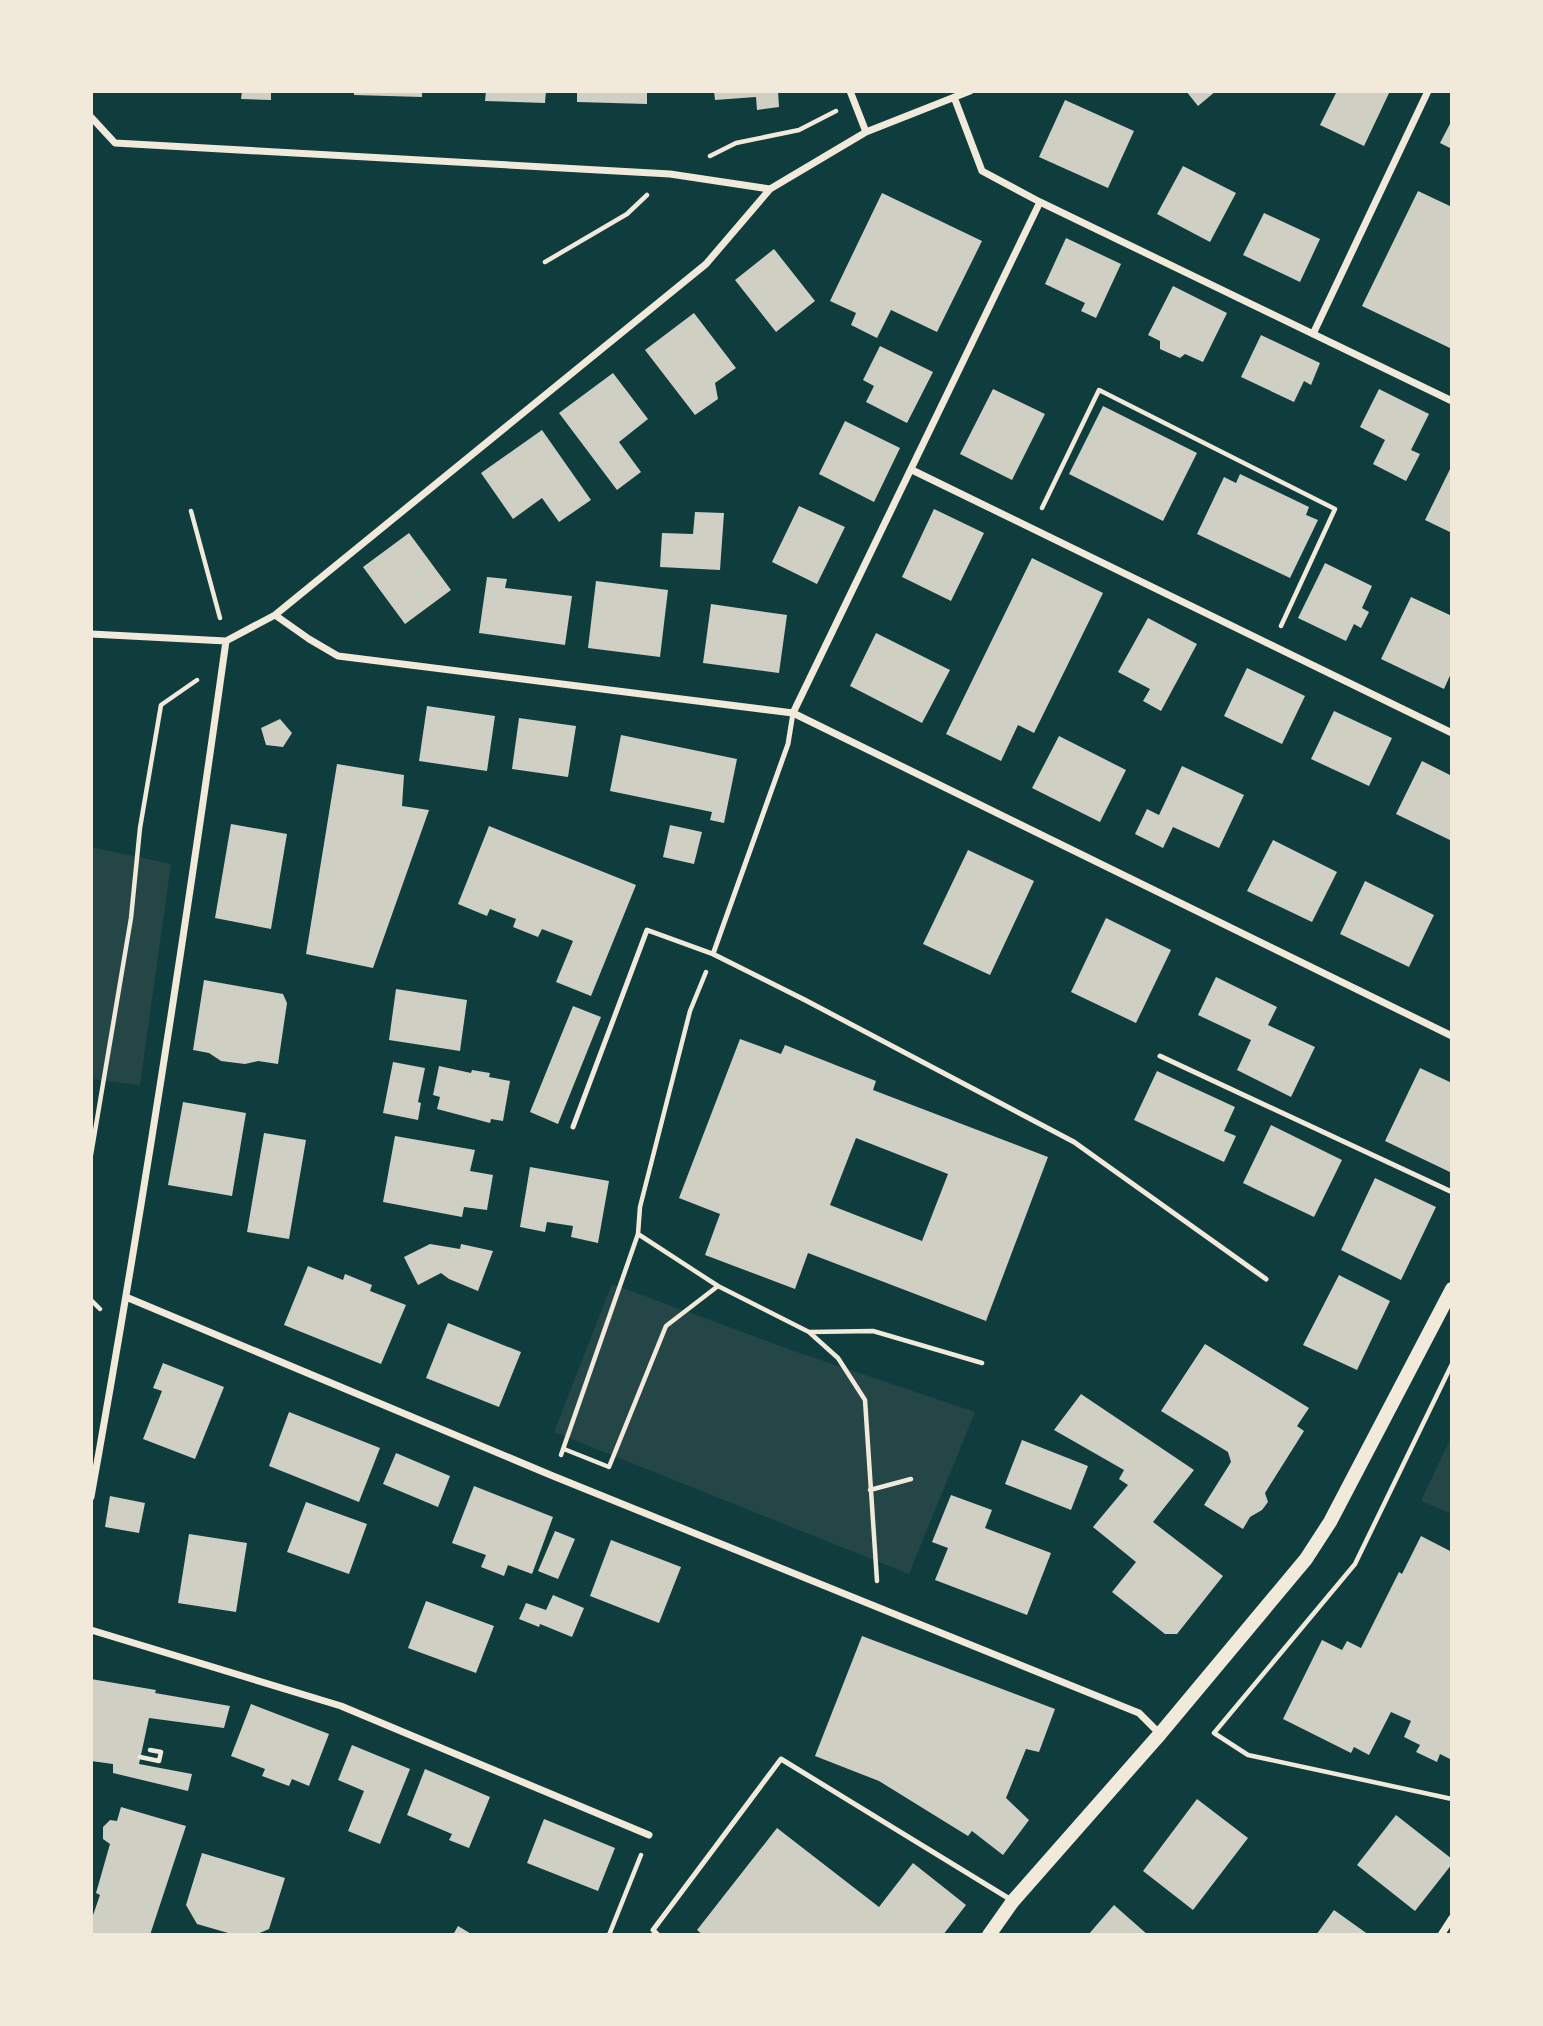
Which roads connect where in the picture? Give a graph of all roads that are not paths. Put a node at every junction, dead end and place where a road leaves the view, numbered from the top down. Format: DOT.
graph roads {
  1 [pos="850,91"];
  2 [pos="970,91"];
  3 [pos="1428,91"];
  4 [pos="954,97"];
  5 [pos="91,117"];
  6 [pos="866,132"];
  7 [pos="770,189"];
  8 [pos="1040,202"];
  9 [pos="1313,334"];
  10 [pos="1452,401"];
  11 [pos="912,470"];
  12 [pos="275,615"];
  13 [pos="91,634"];
  14 [pos="226,641"];
  15 [pos="793,713"];
  16 [pos="1452,733"];
  17 [pos="713,954"];
  18 [pos="1452,1037"];
  19 [pos="1160,1056"];
  20 [pos="573,1127"];
  21 [pos="1452,1192"];
  22 [pos="1266,1279"];
  23 [pos="1452,1289"];
  24 [pos="126,1297"];
  25 [pos="91,1497"];
  26 [pos="91,1630"];
  27 [pos="1160,1734"];
  28 [pos="649,1835"];
  29 [pos="1013,1901"];
  30 [pos="1452,1918"];
  31 [pos="658,1935"];
  32 [pos="989,1935"];
  33 [pos="1441,1935"];
  1 -- 6 [label="street"];
  2 -- 4 [label="street"];
  3 -- 9 [label="street"];
  4 -- 6 [label="street"];
  4 -- 8 [label="street"];
  5 -- 7 [label="street"];
  6 -- 7 [label="street"];
  7 -- 12 [label="street"];
  8 -- 9 [label="street"];
  8 -- 11 [label="street"];
  9 -- 10 [label="street"];
  11 -- 15 [label="street"];
  11 -- 16 [label="street"];
  12 -- 14 [label="street"];
  12 -- 15 [label="street"];
  13 -- 14 [label="street"];
  14 -- 24 [label="street"];
  15 -- 17 [label="lane"];
  15 -- 18 [label="street"];
  17 -- 20 [label="lane"];
  17 -- 22 [label="lane"];
  19 -- 21 [label="lane"];
  23 -- 27 [label="main road"];
  24 -- 25 [label="street"];
  24 -- 27 [label="street"];
  26 -- 28 [label="street"];
  27 -- 29 [label="main road"];
  29 -- 31 [label="lane"];
  29 -- 32 [label="main road"];
  30 -- 33 [label="street"];
}
